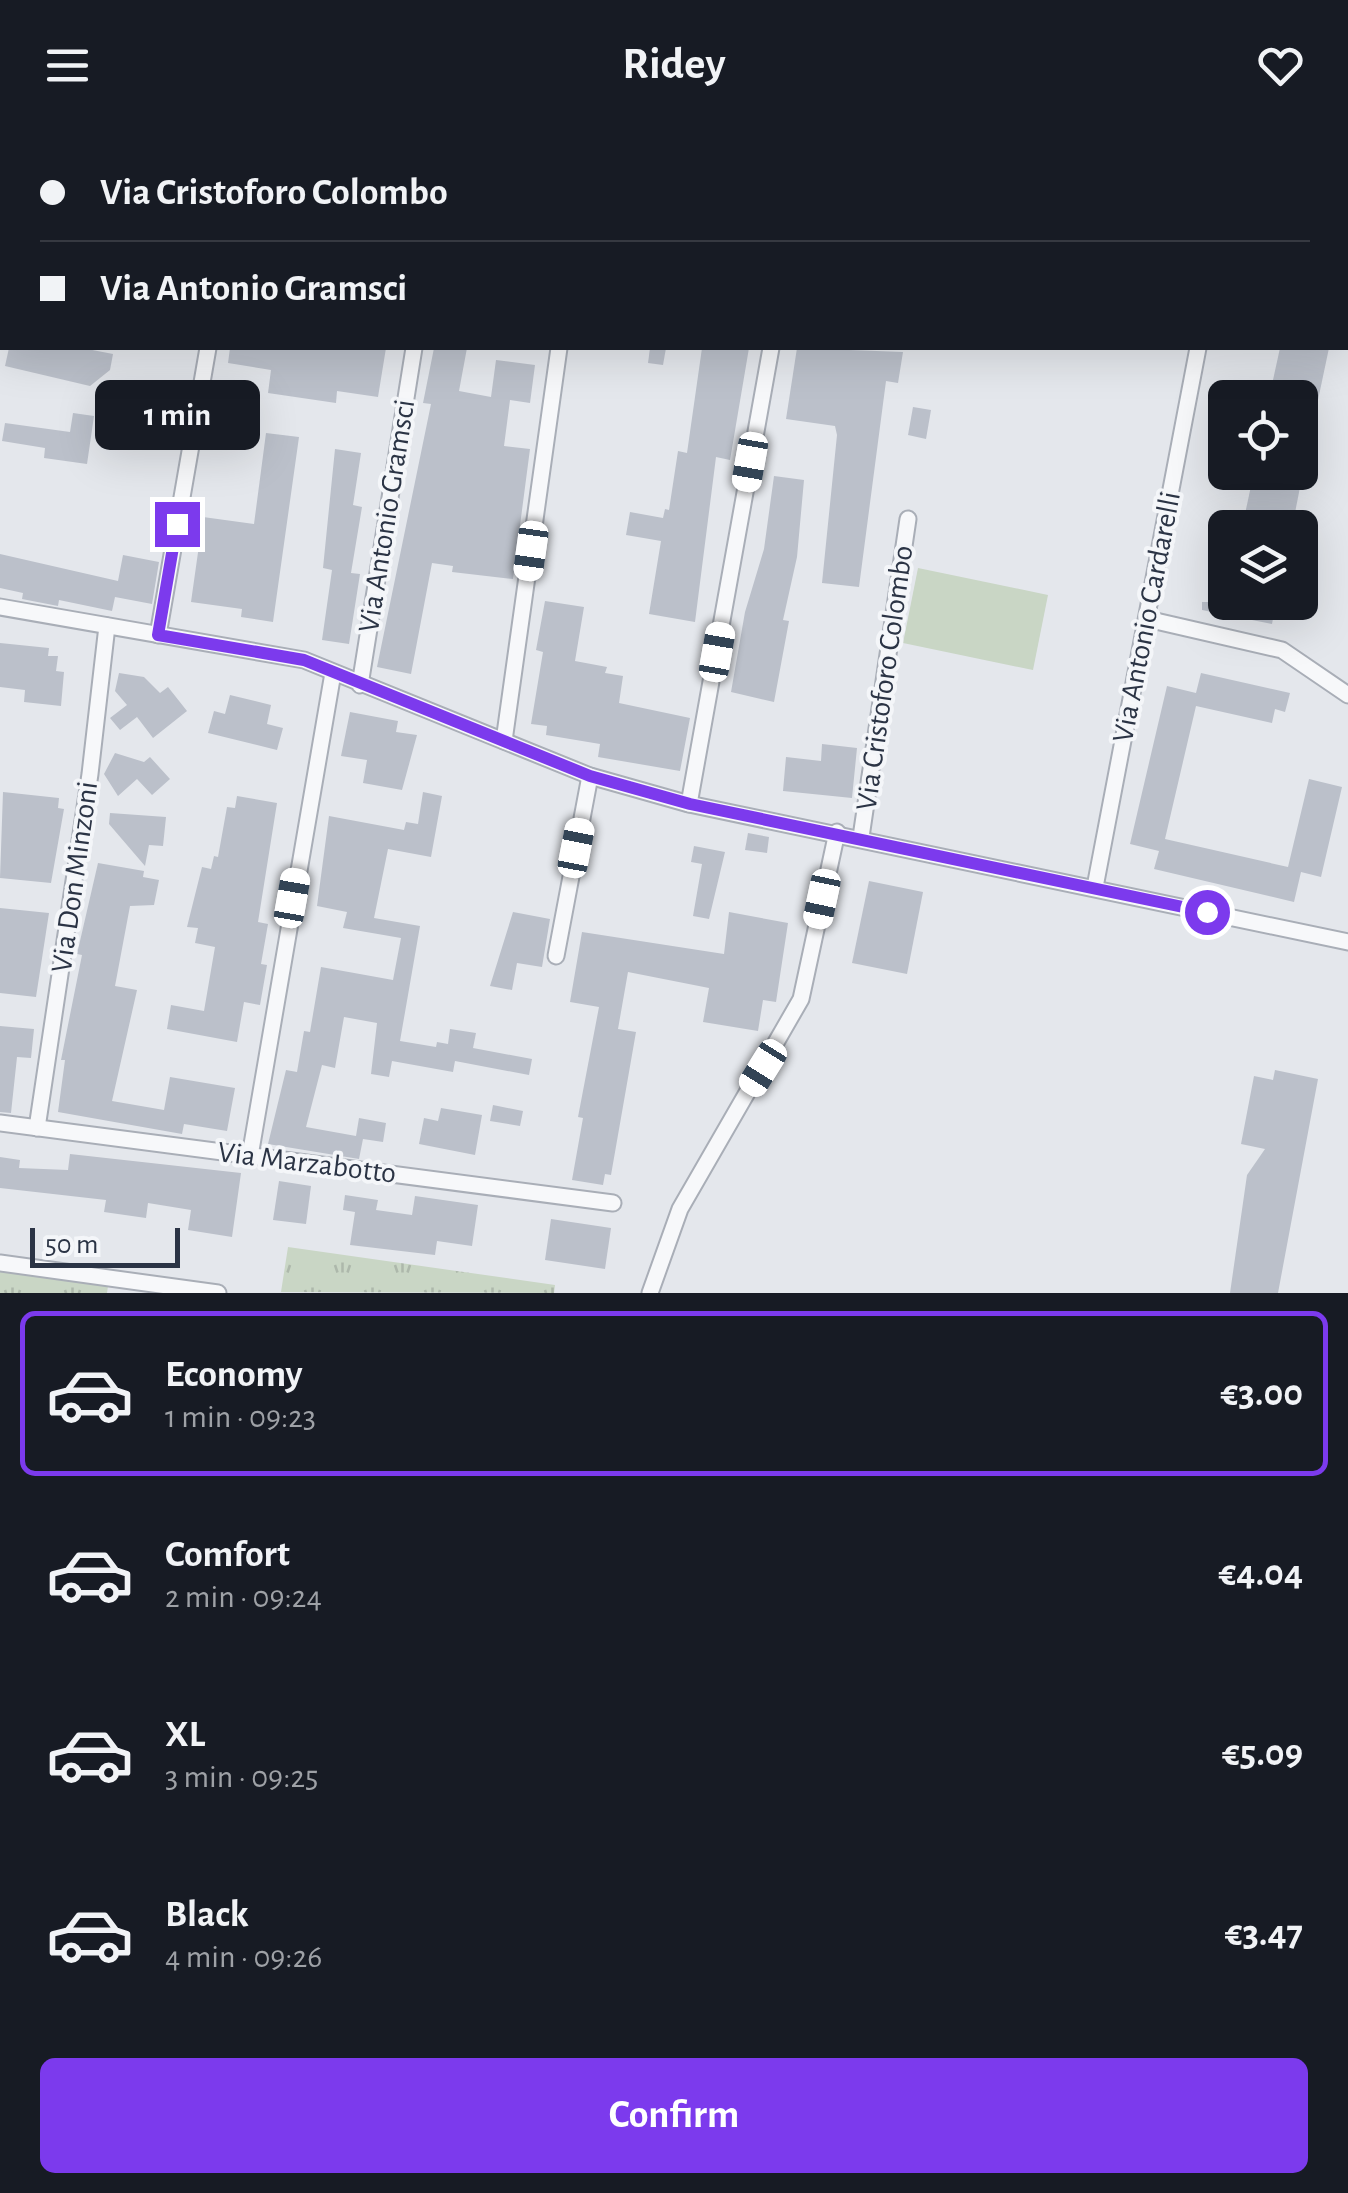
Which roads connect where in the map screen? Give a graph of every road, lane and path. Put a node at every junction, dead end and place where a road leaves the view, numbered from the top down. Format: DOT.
graph roads {
  1 [pos="208,350"];
  2 [pos="414,350"];
  3 [pos="560,350"];
  4 [pos="771,350"];
  5 [pos="1198,350"];
  6 [pos="908,519"];
  7 [pos="0,607"];
  8 [pos="1147,618"];
  9 [pos="106,626"];
  10 [pos="158,635"];
  11 [pos="333,672"];
  12 [pos="360,684"];
  13 [pos="1348,695"];
  14 [pos="504,741"];
  15 [pos="590,776"];
  16 [pos="690,804"];
  17 [pos="837,832"];
  18 [pos="861,837"];
  19 [pos="1094,887"];
  20 [pos="1348,942"];
  21 [pos="556,956"];
  22 [pos="0,1123"];
  23 [pos="37,1128"];
  24 [pos="250,1156"];
  25 [pos="613,1203"];
  26 [pos="0,1263"];
  27 [pos="218,1293"];
  28 [pos="650,1293"];
  1 -- 10 [label="street"];
  2 -- 12 [label="street, Via Antonio Gramsci"];
  3 -- 14 [label="street"];
  4 -- 16 [label="street"];
  5 -- 8 [label="street, Via Antonio Cardarelli"];
  6 -- 18 [label="street, Via Cristoforo Colombo"];
  7 -- 9 [label="street, Via Cristoforo Colombo"];
  8 -- 13 [label="street"];
  8 -- 19 [label="street, Via Antonio Cardarelli"];
  9 -- 10 [label="street, Via Cristoforo Colombo"];
  9 -- 23 [label="street, Via Don Minzoni"];
  10 -- 11 [label="street, Via Cristoforo Colombo"];
  11 -- 12 [label="street, Via Cristoforo Colombo"];
  11 -- 24 [label="street"];
  12 -- 14 [label="street, Via Cristoforo Colombo"];
  14 -- 15 [label="street, Via Cristoforo Colombo"];
  15 -- 16 [label="street, Via Cristoforo Colombo"];
  15 -- 21 [label="street"];
  16 -- 17 [label="street, Via Cristoforo Colombo"];
  17 -- 18 [label="street, Via Cristoforo Colombo"];
  17 -- 28 [label="street"];
  18 -- 19 [label="street, Via Cristoforo Colombo"];
  19 -- 20 [label="street, Via Cristoforo Colombo"];
  22 -- 23 [label="street, Via Marzabotto"];
  23 -- 24 [label="street, Via Marzabotto"];
  24 -- 25 [label="street, Via Marzabotto"];
  26 -- 27 [label="street"];
}
